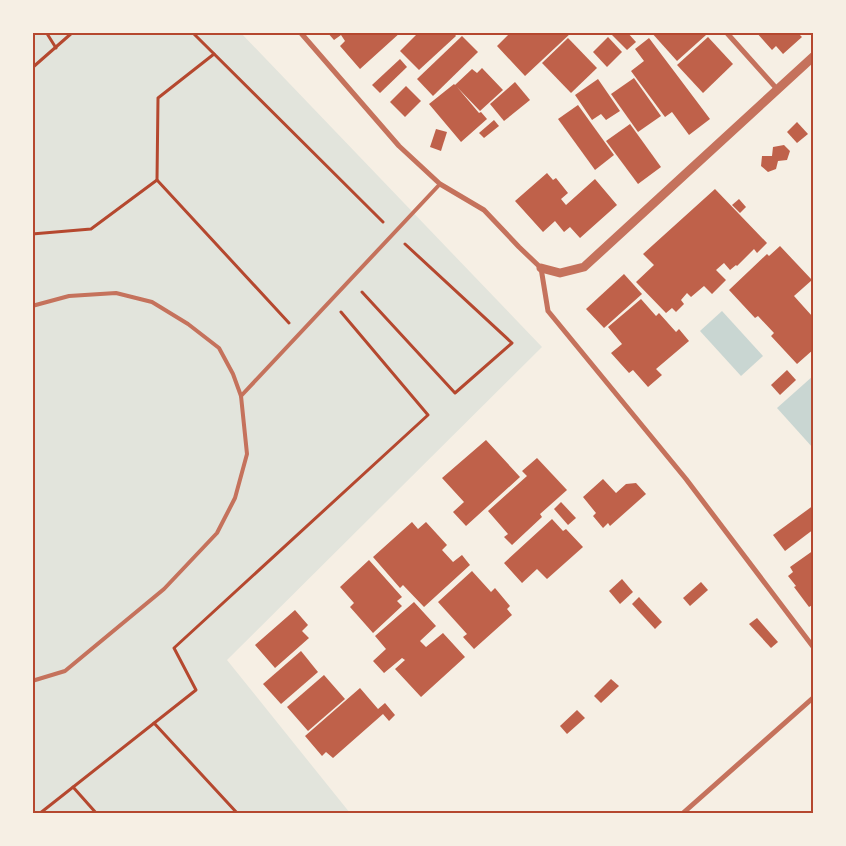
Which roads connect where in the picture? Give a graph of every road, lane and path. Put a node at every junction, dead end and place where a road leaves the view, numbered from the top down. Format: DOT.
graph roads {
  1 [pos="46,32"];
  2 [pos="73,32"];
  3 [pos="192,32"];
  4 [pos="300,32"];
  5 [pos="726,32"];
  6 [pos="56,48"];
  7 [pos="214,54"];
  8 [pos="814,56"];
  9 [pos="32,68"];
  10 [pos="778,89"];
  11 [pos="157,180"];
  12 [pos="440,184"];
  13 [pos="394,233"];
  14 [pos="32,234"];
  15 [pos="541,268"];
  16 [pos="351,279"];
  17 [pos="331,300"];
  18 [pos="32,306"];
  19 [pos="299,334"];
  20 [pos="241,396"];
  21 [pos="814,648"];
  22 [pos="32,681"];
  23 [pos="814,697"];
  24 [pos="154,724"];
  25 [pos="73,787"];
  26 [pos="39,814"];
  27 [pos="97,814"];
  28 [pos="238,814"];
  29 [pos="682,814"];
  1 -- 6 [label="path"];
  2 -- 6 [label="path"];
  3 -- 7 [label="path"];
  4 -- 12 [label="street"];
  5 -- 10 [label="street"];
  6 -- 9 [label="path"];
  7 -- 11 [label="path"];
  7 -- 13 [label="path"];
  8 -- 10 [label="street"];
  10 -- 15 [label="street"];
  11 -- 14 [label="path"];
  11 -- 19 [label="path"];
  12 -- 13 [label="lane"];
  12 -- 15 [label="street"];
  13 -- 16 [label="lane"];
  13 -- 16 [label="path"];
  15 -- 21 [label="street"];
  16 -- 17 [label="lane"];
  17 -- 19 [label="lane"];
  17 -- 24 [label="path"];
  18 -- 20 [label="lane"];
  19 -- 20 [label="lane"];
  20 -- 22 [label="lane"];
  23 -- 29 [label="street"];
  24 -- 25 [label="path"];
  24 -- 28 [label="path"];
  25 -- 26 [label="path"];
  25 -- 27 [label="path"];
}
